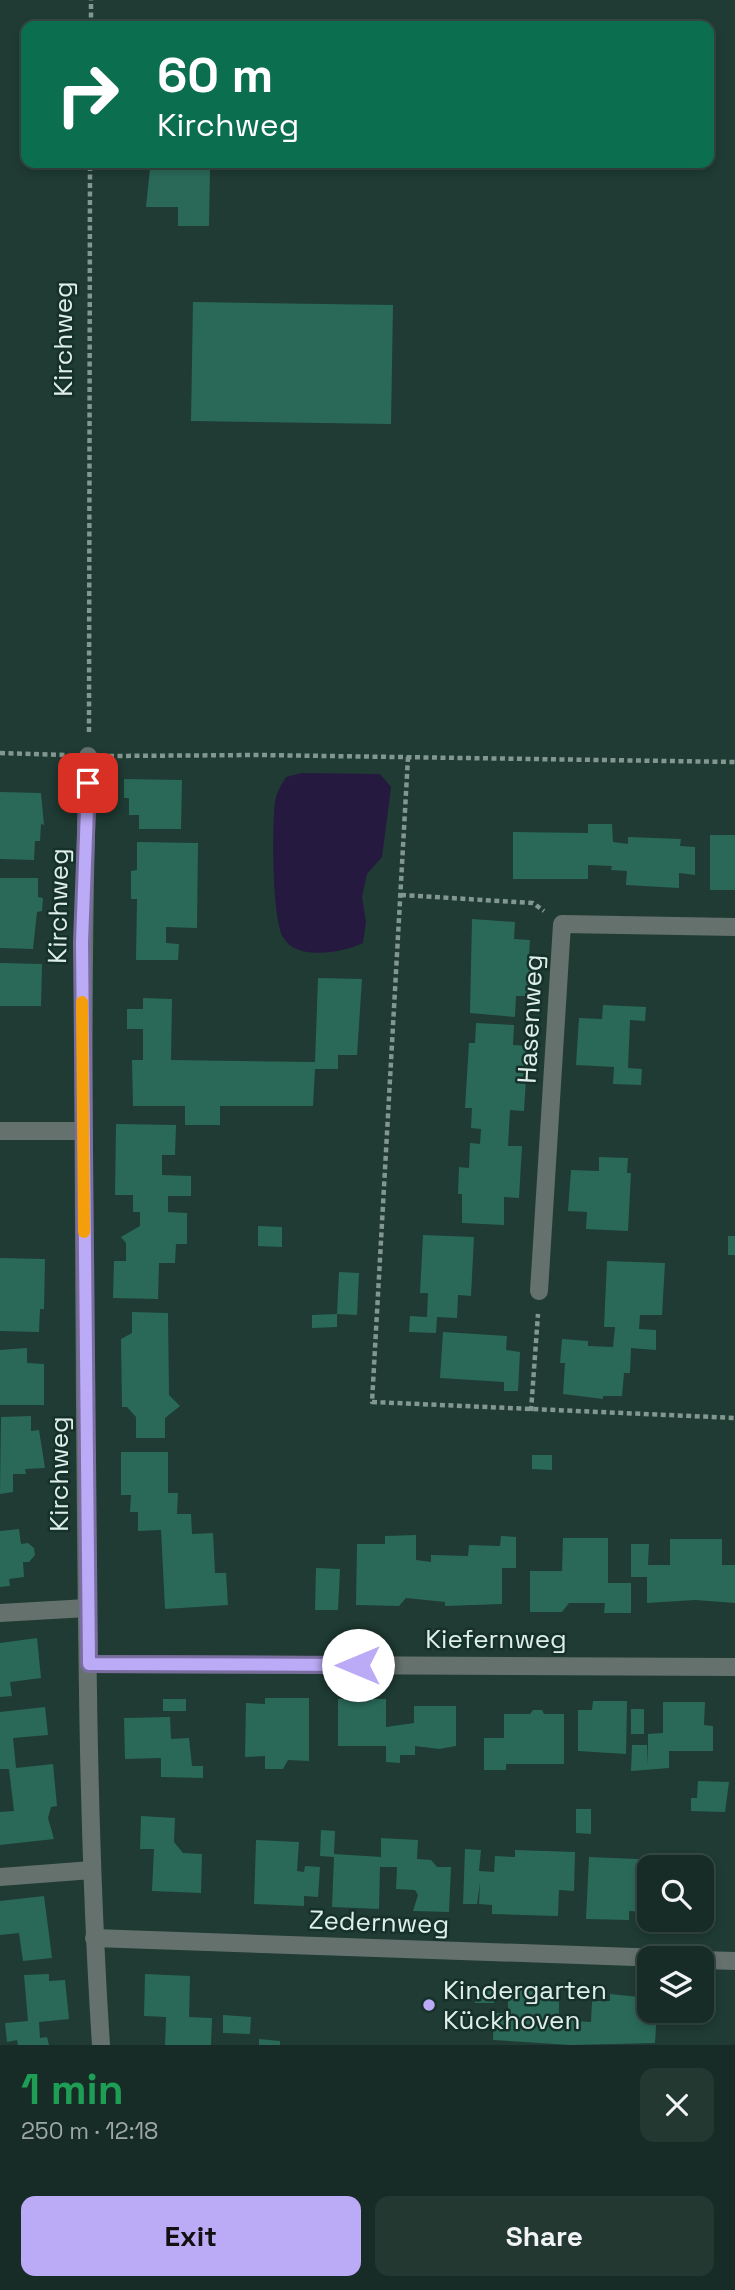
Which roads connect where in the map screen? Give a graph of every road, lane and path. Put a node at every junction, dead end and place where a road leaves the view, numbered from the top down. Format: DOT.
graph roads {
  1 [pos="91,0"];
  2 [pos="90,21"];
  3 [pos="90,168"];
  4 [pos="0,753"];
  5 [pos="89,756"];
  6 [pos="408,757"];
  7 [pos="735,762"];
  8 [pos="401,895"];
  9 [pos="562,924"];
  10 [pos="735,927"];
  11 [pos="0,1130"];
  12 [pos="83,1130"];
  13 [pos="539,1291"];
  14 [pos="531,1411"];
  15 [pos="735,1418"];
  16 [pos="87,1608"];
  17 [pos="0,1613"];
  18 [pos="89,1664"];
  19 [pos="735,1667"];
  20 [pos="92,1870"];
  21 [pos="0,1877"];
  22 [pos="94,1938"];
  23 [pos="637,1957"];
  24 [pos="714,1960"];
  25 [pos="735,1961"];
  26 [pos="101,2045"];
  1 -- 2 [label="path"];
  3 -- 5 [label="path, Kirchweg"];
  4 -- 5 [label="path"];
  5 -- 6 [label="path"];
  5 -- 12 [label="street, Kirchweg"];
  6 -- 7 [label="path"];
  6 -- 8 [label="path"];
  8 -- 9 [label="path"];
  8 -- 14 [label="path"];
  9 -- 10 [label="street, Hasenweg"];
  9 -- 13 [label="street, Hasenweg"];
  11 -- 12 [label="street"];
  12 -- 16 [label="street, Kirchweg"];
  13 -- 14 [label="path"];
  14 -- 15 [label="path"];
  16 -- 17 [label="street"];
  16 -- 18 [label="street, Kirchweg"];
  18 -- 19 [label="street, Kiefernweg"];
  18 -- 20 [label="street, Kirchweg"];
  20 -- 21 [label="street"];
  20 -- 22 [label="street, Kirchweg"];
  22 -- 23 [label="street, Zedernweg"];
  22 -- 26 [label="street, Kirchweg"];
  24 -- 25 [label="street"];
}
